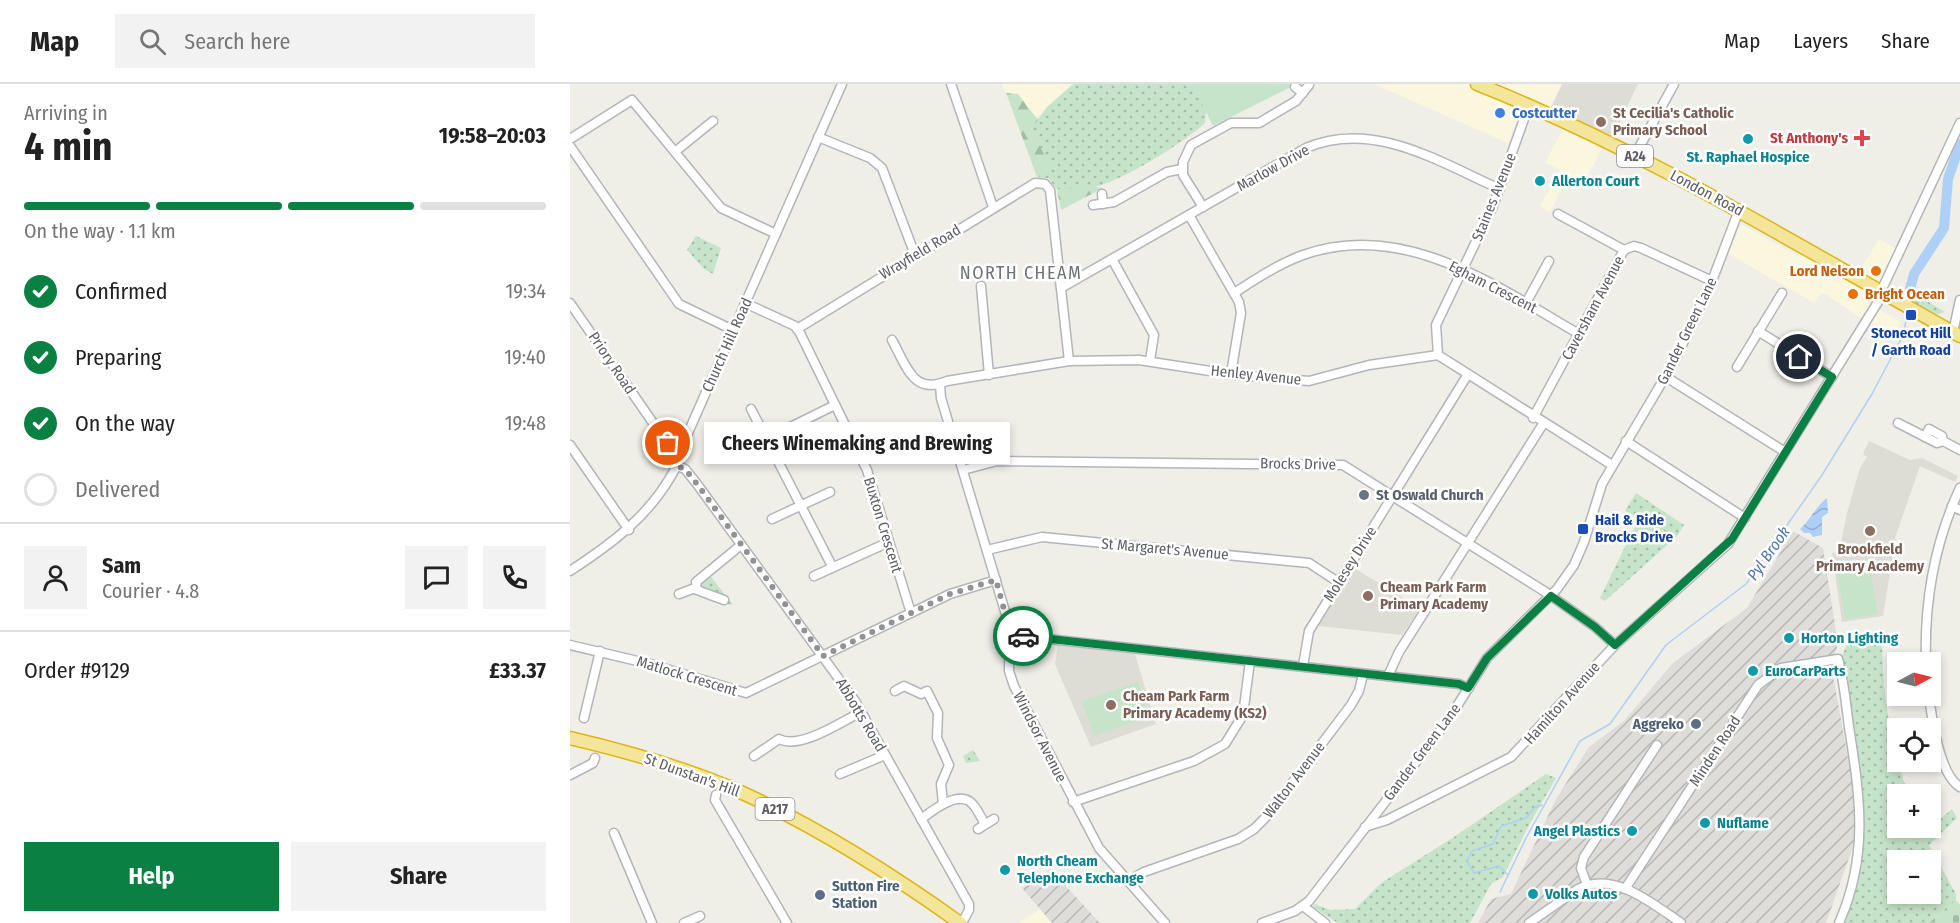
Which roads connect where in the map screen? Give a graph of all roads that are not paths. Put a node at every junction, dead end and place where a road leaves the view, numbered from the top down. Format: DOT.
graph roads {
  1 [pos="841,84"];
  2 [pos="951,84"];
  3 [pos="1674,84"];
  4 [pos="1485,85"];
  5 [pos="1294,87"];
  6 [pos="1306,89"];
  7 [pos="1529,105"];
  8 [pos="713,121"];
  9 [pos="1960,123"];
  10 [pos="819,137"];
  11 [pos="570,139"];
  12 [pos="570,146"];
  13 [pos="676,151"];
  14 [pos="1635,155"];
  15 [pos="1182,169"];
  16 [pos="1500,189"];
  17 [pos="1102,194"];
  18 [pos="1103,204"];
  19 [pos="1093,205"];
  20 [pos="993,207"];
  21 [pos="1203,207"];
  22 [pos="1739,210"];
  23 [pos="1558,214"];
  24 [pos="1189,215"];
  25 [pos="776,234"];
  26 [pos="1624,250"];
  27 [pos="915,255"];
  28 [pos="1112,259"];
  29 [pos="1549,261"];
  30 [pos="1463,269"];
  31 [pos="1712,281"];
  32 [pos="981,286"];
  33 [pos="1061,288"];
  34 [pos="1234,292"];
  35 [pos="1782,293"];
  36 [pos="1882,293"];
  37 [pos="1960,300"];
  38 [pos="570,303"];
  39 [pos="745,303"];
  40 [pos="1526,303"];
  41 [pos="797,328"];
  42 [pos="734,330"];
  43 [pos="1758,331"];
  44 [pos="1579,334"];
  45 [pos="1957,334"];
  46 [pos="892,340"];
  47 [pos="1438,355"];
  48 [pos="1150,360"];
  49 [pos="1070,361"];
  50 [pos="1737,367"];
  51 [pos="1231,374"];
  52 [pos="1468,374"];
  53 [pos="989,375"];
  54 [pos="1666,377"];
  55 [pos="1832,377"];
  56 [pos="940,385"];
  57 [pos="835,405"];
  58 [pos="751,409"];
  59 [pos="1533,418"];
  60 [pos="1898,423"];
  61 [pos="1543,424"];
  62 [pos="766,439"];
  63 [pos="1626,441"];
  64 [pos="570,445"];
  65 [pos="678,450"];
  66 [pos="1960,450"];
  67 [pos="1785,453"];
  68 [pos="1612,465"];
  69 [pos="677,466"];
  70 [pos="963,470"];
  71 [pos="1960,488"];
  72 [pos="830,492"];
  73 [pos="1393,495"];
  74 [pos="800,507"];
  75 [pos="1956,508"];
  76 [pos="1745,518"];
  77 [pos="772,519"];
  78 [pos="629,530"];
  79 [pos="889,542"];
  80 [pos="1468,543"];
  81 [pos="741,545"];
  82 [pos="987,550"];
  83 [pos="832,566"];
  84 [pos="570,571"];
  85 [pos="814,576"];
  86 [pos="996,580"];
  87 [pos="1338,582"];
  88 [pos="695,588"];
  89 [pos="679,594"];
  90 [pos="1551,596"];
  91 [pos="724,600"];
  92 [pos="911,613"];
  93 [pos="1011,635"];
  94 [pos="570,645"];
  95 [pos="1615,645"];
  96 [pos="600,651"];
  97 [pos="1926,652"];
  98 [pos="823,656"];
  99 [pos="1250,661"];
  100 [pos="1303,666"];
  101 [pos="1363,674"];
  102 [pos="1388,676"];
  103 [pos="1468,688"];
  104 [pos="896,691"];
  105 [pos="1931,706"];
  106 [pos="861,712"];
  107 [pos="584,718"];
  108 [pos="570,738"];
  109 [pos="1657,745"];
  110 [pos="885,755"];
  111 [pos="754,756"];
  112 [pos="595,758"];
  113 [pos="840,774"];
  114 [pos="570,775"];
  115 [pos="1960,787"];
  116 [pos="716,795"];
  117 [pos="1073,802"];
  118 [pos="944,804"];
  119 [pos="1379,810"];
  120 [pos="921,819"];
  121 [pos="994,819"];
  122 [pos="1387,820"];
  123 [pos="1365,827"];
  124 [pos="614,833"];
  125 [pos="1128,881"];
  126 [pos="1587,885"];
  127 [pos="1625,889"];
  128 [pos="1303,906"];
  129 [pos="700,916"];
  130 [pos="786,920"];
  131 [pos="652,923"];
  132 [pos="684,923"];
  133 [pos="776,923"];
  134 [pos="961,923"];
  135 [pos="1165,923"];
  136 [pos="1262,923"];
  137 [pos="1325,923"];
  138 [pos="1529,923"];
  139 [pos="1681,923"];
  140 [pos="1839,923"];
  1 -- 10 [label="street, Church Hill Road"];
  2 -- 20 [label="street"];
  3 -- 14 [label="street"];
  4 -- 7 [label="highway, London Road / A24"];
  5 -- 6 [label="street"];
  6 -- 15 [label="street"];
  7 -- 14 [label="highway, London Road / A24"];
  7 -- 16 [label="street, Staines Avenue"];
  8 -- 13 [label="street"];
  9 -- 36 [label="street, Hamilton Avenue"];
  10 -- 25 [label="street, Church Hill Road"];
  10 -- 27 [label="street"];
  11 -- 13 [label="street"];
  12 -- 42 [label="street"];
  13 -- 25 [label="street"];
  14 -- 22 [label="highway, London Road / A24"];
  15 -- 18 [label="street"];
  15 -- 21 [label="street"];
  16 -- 21 [label="street, Marlow Drive"];
  16 -- 30 [label="street, Staines Avenue"];
  17 -- 18 [label="street"];
  18 -- 19 [label="street"];
  20 -- 27 [label="street, Wrayfield Road"];
  20 -- 33 [label="street, Wrayfield Road"];
  21 -- 24 [label="street, Marlow Drive"];
  22 -- 31 [label="street, Gander Green Lane"];
  22 -- 36 [label="highway, London Road / A24"];
  23 -- 26 [label="street"];
  24 -- 28 [label="street, Marlow Drive"];
  24 -- 34 [label="street"];
  25 -- 39 [label="street, Church Hill Road"];
  26 -- 31 [label="street, Caversham Avenue"];
  26 -- 44 [label="street, Caversham Avenue"];
  27 -- 41 [label="street, Wrayfield Road"];
  28 -- 33 [label="street, Marlow Drive"];
  28 -- 48 [label="street"];
  29 -- 40 [label="street"];
  30 -- 34 [label="street, Egham Crescent"];
  30 -- 40 [label="street, Egham Crescent"];
  30 -- 47 [label="street, Staines Avenue"];
  31 -- 54 [label="street, Gander Green Lane"];
  32 -- 53 [label="street"];
  33 -- 49 [label="street"];
  34 -- 51 [label="street"];
  35 -- 43 [label="street"];
  36 -- 45 [label="highway, London Road / A24"];
  36 -- 55 [label="street, Hamilton Avenue"];
  37 -- 45 [label="street"];
  38 -- 65 [label="street, Priory Road"];
  39 -- 41 [label="street"];
  39 -- 42 [label="street, Church Hill Road"];
  40 -- 44 [label="street, Egham Crescent"];
  41 -- 57 [label="street, Buxton Crescent"];
  42 -- 65 [label="street, Church Hill Road"];
  43 -- 50 [label="street"];
  43 -- 55 [label="street"];
  44 -- 59 [label="street, Caversham Avenue"];
  46 -- 56 [label="street"];
  47 -- 51 [label="street, Henley Avenue"];
  47 -- 52 [label="street"];
  48 -- 49 [label="street, Henley Avenue"];
  48 -- 51 [label="street, Henley Avenue"];
  49 -- 53 [label="street, Henley Avenue"];
  52 -- 59 [label="street"];
  52 -- 73 [label="street, Molesey Drive"];
  53 -- 56 [label="street, Henley Avenue"];
  54 -- 63 [label="street, Gander Green Lane"];
  54 -- 67 [label="street"];
  55 -- 67 [label="street, Hamilton Avenue"];
  56 -- 70 [label="street, Windsor Avenue"];
  57 -- 62 [label="street"];
  57 -- 79 [label="street, Buxton Crescent"];
  58 -- 62 [label="street"];
  59 -- 61 [label="street"];
  60 -- 66 [label="street"];
  61 -- 68 [label="street"];
  61 -- 80 [label="street"];
  62 -- 74 [label="street"];
  63 -- 68 [label="street, Gander Green Lane"];
  63 -- 76 [label="street"];
  64 -- 78 [label="street"];
  65 -- 69 [label="street, Church Hill Road"];
  67 -- 76 [label="street, Hamilton Avenue"];
  68 -- 90 [label="street, Gander Green Lane"];
  69 -- 78 [label="street, Church Hill Road"];
  69 -- 81 [label="street, Abbotts Road"];
  70 -- 73 [label="street, Brocks Drive"];
  70 -- 82 [label="street, Windsor Avenue"];
  71 -- 75 [label="street"];
  72 -- 74 [label="street"];
  73 -- 80 [label="street, Brocks Drive"];
  73 -- 87 [label="street, Molesey Drive"];
  74 -- 77 [label="street"];
  74 -- 83 [label="street"];
  75 -- 97 [label="street"];
  76 -- 95 [label="street, Hamilton Avenue"];
  78 -- 84 [label="street, Church Hill Road"];
  79 -- 83 [label="street"];
  79 -- 92 [label="street, Buxton Crescent"];
  80 -- 90 [label="street, Brocks Drive"];
  80 -- 102 [label="street"];
  81 -- 88 [label="street"];
  81 -- 98 [label="street, Abbotts Road"];
  82 -- 86 [label="street, Windsor Avenue"];
  82 -- 87 [label="street, St Margaret's Avenue"];
  83 -- 85 [label="street"];
  86 -- 92 [label="street, Matlock Crescent"];
  86 -- 93 [label="street, Windsor Avenue"];
  87 -- 100 [label="street, Molesey Drive"];
  88 -- 89 [label="street"];
  88 -- 91 [label="street"];
  90 -- 95 [label="street, Brocks Drive"];
  90 -- 103 [label="street, Gander Green Lane"];
  92 -- 98 [label="street, Matlock Crescent"];
  93 -- 99 [label="street"];
  93 -- 117 [label="street, Windsor Avenue"];
  94 -- 96 [label="street, Matlock Crescent"];
  95 -- 122 [label="street, Hamilton Avenue"];
  96 -- 98 [label="street, Matlock Crescent"];
  96 -- 107 [label="street"];
  98 -- 106 [label="street, Abbotts Road"];
  99 -- 100 [label="street"];
  99 -- 117 [label="street"];
  100 -- 101 [label="street"];
  101 -- 102 [label="street"];
  101 -- 125 [label="street, Walton Avenue"];
  102 -- 103 [label="street"];
  103 -- 119 [label="street, Gander Green Lane"];
  104 -- 118 [label="street"];
  105 -- 115 [label="street"];
  106 -- 110 [label="street, Abbotts Road"];
  106 -- 111 [label="street"];
  108 -- 134 [label="highway, St Dunstan's Hill / A217"];
  109 -- 126 [label="street"];
  110 -- 113 [label="street"];
  110 -- 120 [label="street, Abbotts Road"];
  112 -- 114 [label="street"];
  116 -- 130 [label="street"];
  117 -- 125 [label="street, Windsor Avenue"];
  118 -- 120 [label="street"];
  118 -- 121 [label="street"];
  119 -- 122 [label="street"];
  119 -- 123 [label="street, Gander Green Lane"];
  120 -- 134 [label="street, Abbotts Road"];
  122 -- 123 [label="street, Hamilton Avenue"];
  123 -- 128 [label="street, Gander Green Lane"];
  124 -- 131 [label="street"];
  125 -- 135 [label="street, Windsor Avenue"];
  126 -- 127 [label="street"];
  126 -- 138 [label="street"];
  127 -- 139 [label="street"];
  127 -- 140 [label="street, Minden Road"];
  128 -- 136 [label="street, Gander Green Lane"];
  128 -- 137 [label="street"];
  129 -- 132 [label="street"];
  130 -- 133 [label="street"];
}
